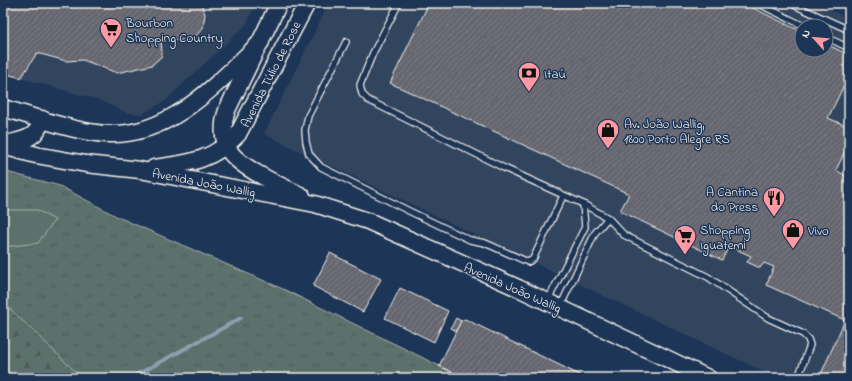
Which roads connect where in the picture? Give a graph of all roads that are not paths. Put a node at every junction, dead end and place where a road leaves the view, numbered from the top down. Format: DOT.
graph roads {
  1 [pos="279,3"];
  2 [pos="307,3"];
  3 [pos="399,3"];
  4 [pos="757,3"];
  5 [pos="790,3"];
  6 [pos="794,21"];
  7 [pos="849,30"];
  8 [pos="834,41"];
  9 [pos="260,42"];
  10 [pos="346,42"];
  11 [pos="849,48"];
  12 [pos="3,108"];
  13 [pos="42,119"];
  14 [pos="3,145"];
  15 [pos="227,147"];
  16 [pos="140,170"];
  17 [pos="563,196"];
  18 [pos="315,204"];
  19 [pos="583,204"];
  20 [pos="608,218"];
  21 [pos="554,305"];
  22 [pos="708,378"];
  23 [pos="798,378"];
  1 -- 9 [label="main road, Avenida Túlio de Rose"];
  2 -- 15 [label="main road, Avenida Túlio de Rose"];
  3 -- 17 [label="lane"];
  4 -- 6 [label="lane"];
  5 -- 7 [label="lane"];
  8 -- 11 [label="lane"];
  9 -- 13 [label="main road, Avenida Túlio de Rose"];
  9 -- 15 [label="main road, Avenida Túlio de Rose"];
  10 -- 17 [label="lane"];
  12 -- 13 [label="main road"];
  13 -- 14 [label="main road"];
  14 -- 16 [label="main road, Avenida João Wallig"];
  15 -- 16 [label="main road, Avenida João Wallig"];
  15 -- 18 [label="main road, Avenida João Wallig"];
  16 -- 18 [label="main road, Avenida João Wallig"];
  17 -- 19 [label="lane"];
  18 -- 21 [label="main road, Avenida João Wallig"];
  19 -- 20 [label="lane"];
  19 -- 21 [label="lane"];
  20 -- 21 [label="lane"];
  20 -- 23 [label="lane"];
  21 -- 22 [label="main road, Avenida João Wallig"];
}
